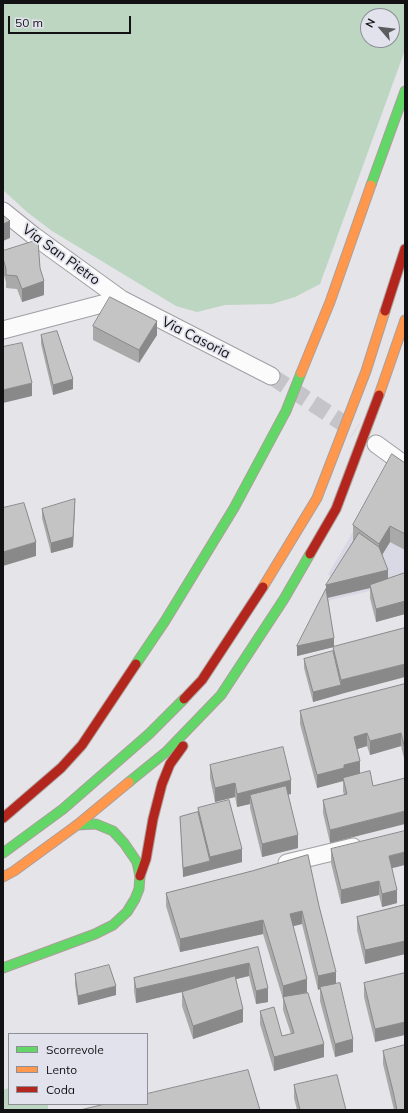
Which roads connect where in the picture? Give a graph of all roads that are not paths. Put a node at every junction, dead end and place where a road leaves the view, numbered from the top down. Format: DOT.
graph roads {
  1 [pos="405,91"];
  2 [pos="3,211"];
  3 [pos="405,249"];
  4 [pos="121,299"];
  5 [pos="405,320"];
  6 [pos="3,330"];
  7 [pos="271,376"];
  8 [pos="376,444"];
  9 [pos="405,465"];
  10 [pos="200,717"];
  11 [pos="3,818"];
  12 [pos="77,825"];
  13 [pos="367,843"];
  14 [pos="3,853"];
  15 [pos="274,866"];
  16 [pos="140,876"];
  17 [pos="3,877"];
  18 [pos="3,968"];
  1 -- 11 [label="highway"];
  2 -- 4 [label="street, Via San Pietro"];
  3 -- 14 [label="highway"];
  4 -- 6 [label="street"];
  4 -- 7 [label="street, Via Casoria"];
  5 -- 10 [label="highway"];
  8 -- 9 [label="street"];
  10 -- 12 [label="highway"];
  10 -- 16 [label="highway"];
  12 -- 16 [label="highway"];
  12 -- 17 [label="highway"];
  13 -- 15 [label="street"];
  16 -- 18 [label="highway"];
}
